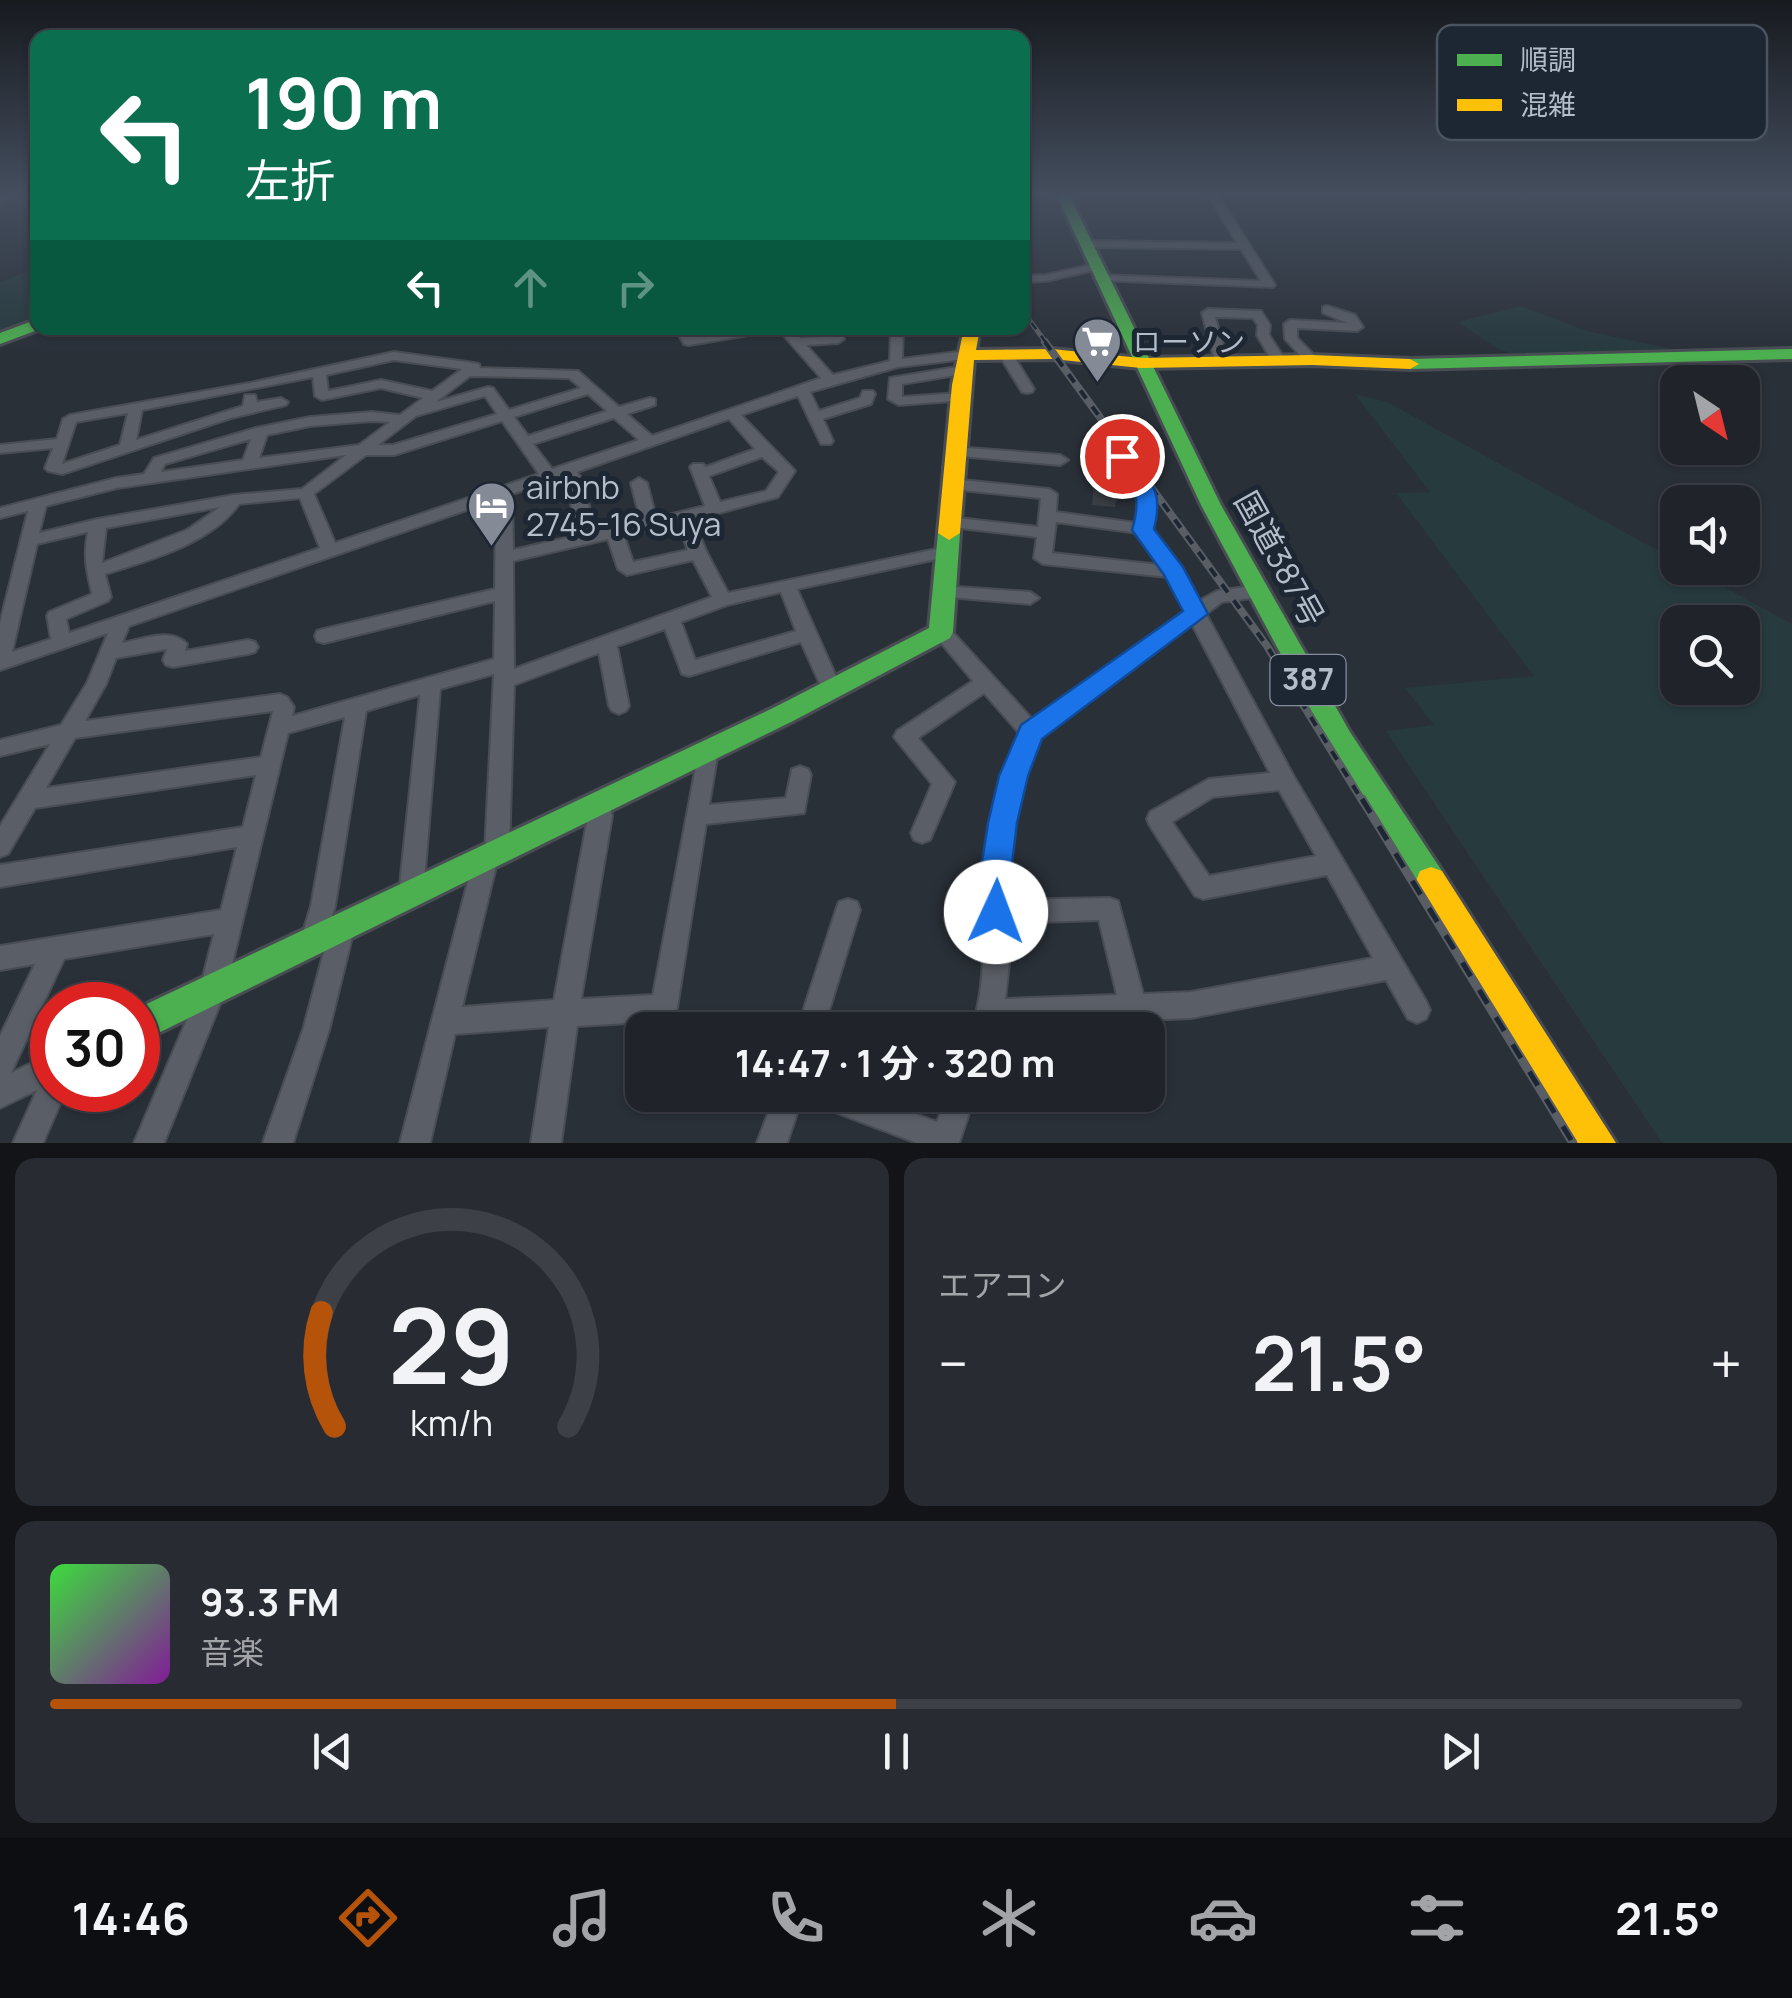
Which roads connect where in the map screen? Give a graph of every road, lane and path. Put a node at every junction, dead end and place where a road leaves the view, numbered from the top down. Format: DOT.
graph roads {
  1 [pos="1087,246"];
  2 [pos="1246,246"];
  3 [pos="1098,272"];
  4 [pos="1030,279"];
  5 [pos="1326,310"];
  6 [pos="30,327"];
  7 [pos="685,335"];
  8 [pos="728,335"];
  9 [pos="789,335"];
  10 [pos="896,335"];
  11 [pos="970,335"];
  12 [pos="0,339"];
  13 [pos="838,339"];
  14 [pos="794,342"];
  15 [pos="1004,353"];
  16 [pos="1792,354"];
  17 [pos="1312,360"];
  18 [pos="1279,361"];
  19 [pos="964,362"];
  20 [pos="1221,362"];
  21 [pos="898,363"];
  22 [pos="1141,363"];
  23 [pos="319,372"];
  24 [pos="470,372"];
  25 [pos="830,380"];
  26 [pos="250,387"];
  27 [pos="1028,389"];
  28 [pos="588,390"];
  29 [pos="802,390"];
  30 [pos="868,394"];
  31 [pos="435,396"];
  32 [pos="960,398"];
  33 [pos="281,402"];
  34 [pos="650,402"];
  35 [pos="136,407"];
  36 [pos="250,408"];
  37 [pos="619,412"];
  38 [pos="732,414"];
  39 [pos="407,416"];
  40 [pos="505,416"];
  41 [pos="815,416"];
  42 [pos="260,431"];
  43 [pos="826,441"];
  44 [pos="523,442"];
  45 [pos="650,442"];
  46 [pos="62,443"];
  47 [pos="0,449"];
  48 [pos="127,449"];
  49 [pos="364,449"];
  50 [pos="764,451"];
  51 [pos="955,452"];
  52 [pos="1122,456"];
  53 [pos="1060,460"];
  54 [pos="249,464"];
  55 [pos="568,470"];
  56 [pos="549,476"];
  57 [pos="150,478"];
  58 [pos="639,482"];
  59 [pos="952,484"];
  60 [pos="504,491"];
  61 [pos="306,493"];
  62 [pos="234,500"];
  63 [pos="38,504"];
  64 [pos="714,508"];
  65 [pos="0,514"];
  66 [pos="684,517"];
  67 [pos="949,522"];
  68 [pos="98,524"];
  69 [pos="650,524"];
  70 [pos="1047,525"];
  71 [pos="1143,530"];
  72 [pos="614,533"];
  73 [pos="588,538"];
  74 [pos="29,542"];
  75 [pos="330,550"];
  76 [pos="946,552"];
  77 [pos="698,553"];
  78 [pos="506,556"];
  79 [pos="93,572"];
  80 [pos="1174,572"];
  81 [pos="787,584"];
  82 [pos="1259,591"];
  83 [pos="943,592"];
  84 [pos="503,593"];
  85 [pos="1030,598"];
  86 [pos="724,600"];
  87 [pos="1196,614"];
  88 [pos="6,618"];
  89 [pos="670,618"];
  90 [pos="122,621"];
  91 [pos="940,632"];
  92 [pos="807,634"];
  93 [pos="324,636"];
  94 [pos="61,642"];
  95 [pos="607,642"];
  96 [pos="248,647"];
  97 [pos="110,652"];
  98 [pos="0,662"];
  99 [pos="503,672"];
  100 [pos="431,684"];
  101 [pos="985,684"];
  102 [pos="832,690"];
  103 [pos="357,705"];
  104 [pos="619,706"];
  105 [pos="278,728"];
  106 [pos="68,732"];
  107 [pos="1031,732"];
  108 [pos="0,748"];
  109 [pos="708,751"];
  110 [pos="269,764"];
  111 [pos="800,775"];
  112 [pos="1285,781"];
  113 [pos="27,800"];
  114 [pos="600,802"];
  115 [pos="698,815"];
  116 [pos="922,833"];
  117 [pos="251,835"];
  118 [pos="0,847"];
  119 [pos="490,855"];
  120 [pos="1333,863"];
  121 [pos="0,876"];
  122 [pos="411,894"];
  123 [pos="848,910"];
  124 [pos="996,912"];
  125 [pos="230,920"];
  126 [pos="342,929"];
  127 [pos="313,942"];
  128 [pos="56,949"];
  129 [pos="0,958"];
  130 [pos="1391,966"];
  131 [pos="213,989"];
  132 [pos="1133,1008"];
  133 [pos="1418,1010"];
  134 [pos="816,1012"];
  135 [pos="988,1012"];
  136 [pos="1088,1012"];
  137 [pos="565,1013"];
  138 [pos="160,1015"];
  139 [pos="444,1021"];
  140 [pos="0,1066"];
  141 [pos="30,1078"];
  142 [pos="0,1094"];
  143 [pos="42,1112"];
  144 [pos="784,1112"];
  145 [pos="870,1112"];
  146 [pos="955,1112"];
  147 [pos="944,1141"];
  148 [pos="28,1143"];
  149 [pos="149,1143"];
  150 [pos="278,1143"];
  151 [pos="415,1143"];
  152 [pos="546,1143"];
  153 [pos="772,1143"];
  154 [pos="1598,1143"];
  1 -- 3 [label="main road, 国道387号 / 387"];
  2 -- 3 [label="street"];
  3 -- 4 [label="street"];
  3 -- 22 [label="main road, 国道387号 / 387"];
  5 -- 17 [label="street"];
  6 -- 12 [label="main road"];
  7 -- 8 [label="street"];
  9 -- 14 [label="street"];
  10 -- 21 [label="street"];
  11 -- 19 [label="main road"];
  13 -- 14 [label="street"];
  14 -- 25 [label="street"];
  15 -- 19 [label="main road"];
  15 -- 22 [label="main road"];
  15 -- 27 [label="street"];
  16 -- 17 [label="main road"];
  17 -- 18 [label="main road"];
  18 -- 20 [label="main road"];
  18 -- 20 [label="street"];
  19 -- 21 [label="street"];
  19 -- 32 [label="main road"];
  19 -- 32 [label="street"];
  20 -- 22 [label="main road"];
  21 -- 25 [label="street"];
  22 -- 82 [label="main road, 国道387号 / 387"];
  23 -- 24 [label="street"];
  23 -- 26 [label="street"];
  23 -- 31 [label="street"];
  24 -- 28 [label="street"];
  24 -- 31 [label="street"];
  25 -- 29 [label="street"];
  26 -- 35 [label="street"];
  26 -- 36 [label="street"];
  28 -- 37 [label="street"];
  28 -- 40 [label="street"];
  29 -- 38 [label="street"];
  29 -- 41 [label="street"];
  30 -- 41 [label="street"];
  31 -- 39 [label="street"];
  32 -- 51 [label="main road"];
  33 -- 36 [label="street"];
  34 -- 37 [label="street"];
  35 -- 46 [label="street"];
  35 -- 48 [label="street"];
  36 -- 48 [label="street"];
  37 -- 44 [label="street"];
  37 -- 45 [label="street"];
  38 -- 45 [label="street"];
  38 -- 50 [label="street"];
  39 -- 40 [label="street"];
  39 -- 42 [label="street"];
  39 -- 49 [label="street"];
  40 -- 44 [label="street"];
  40 -- 49 [label="street"];
  41 -- 43 [label="street"];
  42 -- 54 [label="street"];
  42 -- 57 [label="street"];
  44 -- 56 [label="street"];
  45 -- 55 [label="street"];
  46 -- 47 [label="street"];
  46 -- 48 [label="street"];
  49 -- 54 [label="street"];
  49 -- 61 [label="street"];
  50 -- 64 [label="street"];
  50 -- 64 [label="street"];
  51 -- 53 [label="street"];
  51 -- 59 [label="main road"];
  52 -- 71 [label="street"];
  54 -- 57 [label="street"];
  55 -- 56 [label="street"];
  55 -- 73 [label="street"];
  56 -- 60 [label="street"];
  57 -- 63 [label="street"];
  58 -- 69 [label="street"];
  59 -- 67 [label="main road"];
  59 -- 70 [label="street"];
  60 -- 75 [label="street"];
  60 -- 78 [label="street"];
  61 -- 62 [label="street"];
  61 -- 75 [label="street"];
  62 -- 68 [label="street"];
  62 -- 79 [label="street"];
  63 -- 65 [label="street"];
  63 -- 74 [label="street"];
  64 -- 66 [label="street"];
  66 -- 69 [label="street"];
  66 -- 77 [label="street"];
  67 -- 70 [label="street"];
  67 -- 76 [label="main road"];
  68 -- 74 [label="street"];
  68 -- 79 [label="street"];
  69 -- 72 [label="street"];
  70 -- 71 [label="street"];
  70 -- 80 [label="street"];
  71 -- 80 [label="street"];
  72 -- 73 [label="street"];
  72 -- 77 [label="street"];
  73 -- 78 [label="street"];
  74 -- 88 [label="street"];
  75 -- 90 [label="street"];
  76 -- 81 [label="street"];
  76 -- 83 [label="main road"];
  77 -- 86 [label="street"];
  78 -- 84 [label="street"];
  79 -- 94 [label="street"];
  80 -- 87 [label="street"];
  81 -- 86 [label="street"];
  81 -- 92 [label="street"];
  82 -- 87 [label="street"];
  82 -- 154 [label="main road, 国道387号 / 387"];
  83 -- 85 [label="street"];
  83 -- 91 [label="main road"];
  84 -- 93 [label="street"];
  84 -- 99 [label="street"];
  86 -- 89 [label="street"];
  87 -- 107 [label="street"];
  87 -- 112 [label="street"];
  88 -- 98 [label="street"];
  89 -- 92 [label="street"];
  89 -- 95 [label="street"];
  90 -- 94 [label="street"];
  90 -- 97 [label="street"];
  91 -- 101 [label="street"];
  91 -- 102 [label="main road"];
  92 -- 102 [label="street"];
  94 -- 98 [label="street"];
  95 -- 99 [label="street"];
  95 -- 104 [label="street"];
  96 -- 97 [label="street"];
  97 -- 106 [label="street"];
  99 -- 100 [label="street"];
  99 -- 119 [label="street"];
  100 -- 103 [label="street"];
  100 -- 122 [label="street"];
  101 -- 107 [label="street"];
  101 -- 116 [label="street"];
  102 -- 109 [label="main road"];
  103 -- 105 [label="street"];
  103 -- 127 [label="street"];
  105 -- 106 [label="street"];
  105 -- 110 [label="street"];
  106 -- 108 [label="street"];
  106 -- 113 [label="street"];
  107 -- 124 [label="street"];
  109 -- 114 [label="main road"];
  109 -- 115 [label="street"];
  110 -- 113 [label="street"];
  110 -- 117 [label="street"];
  111 -- 115 [label="street"];
  112 -- 120 [label="street"];
  112 -- 120 [label="street"];
  113 -- 118 [label="street"];
  114 -- 119 [label="main road"];
  114 -- 137 [label="street"];
  115 -- 137 [label="street"];
  117 -- 121 [label="street"];
  117 -- 125 [label="street"];
  119 -- 122 [label="main road"];
  119 -- 139 [label="street"];
  120 -- 130 [label="street"];
  122 -- 126 [label="main road"];
  123 -- 134 [label="street"];
  124 -- 132 [label="street"];
  124 -- 135 [label="street"];
  125 -- 128 [label="street"];
  125 -- 131 [label="street"];
  126 -- 127 [label="main road"];
  126 -- 150 [label="street"];
  127 -- 131 [label="main road"];
  128 -- 129 [label="street"];
  128 -- 140 [label="street"];
  130 -- 132 [label="street"];
  130 -- 133 [label="street"];
  131 -- 138 [label="main road"];
  131 -- 149 [label="street"];
  132 -- 136 [label="street"];
  137 -- 139 [label="street"];
  137 -- 152 [label="street"];
  139 -- 151 [label="street"];
  141 -- 142 [label="street"];
  143 -- 148 [label="street"];
  144 -- 153 [label="street"];
  145 -- 147 [label="street"];
  146 -- 147 [label="street"];
}
